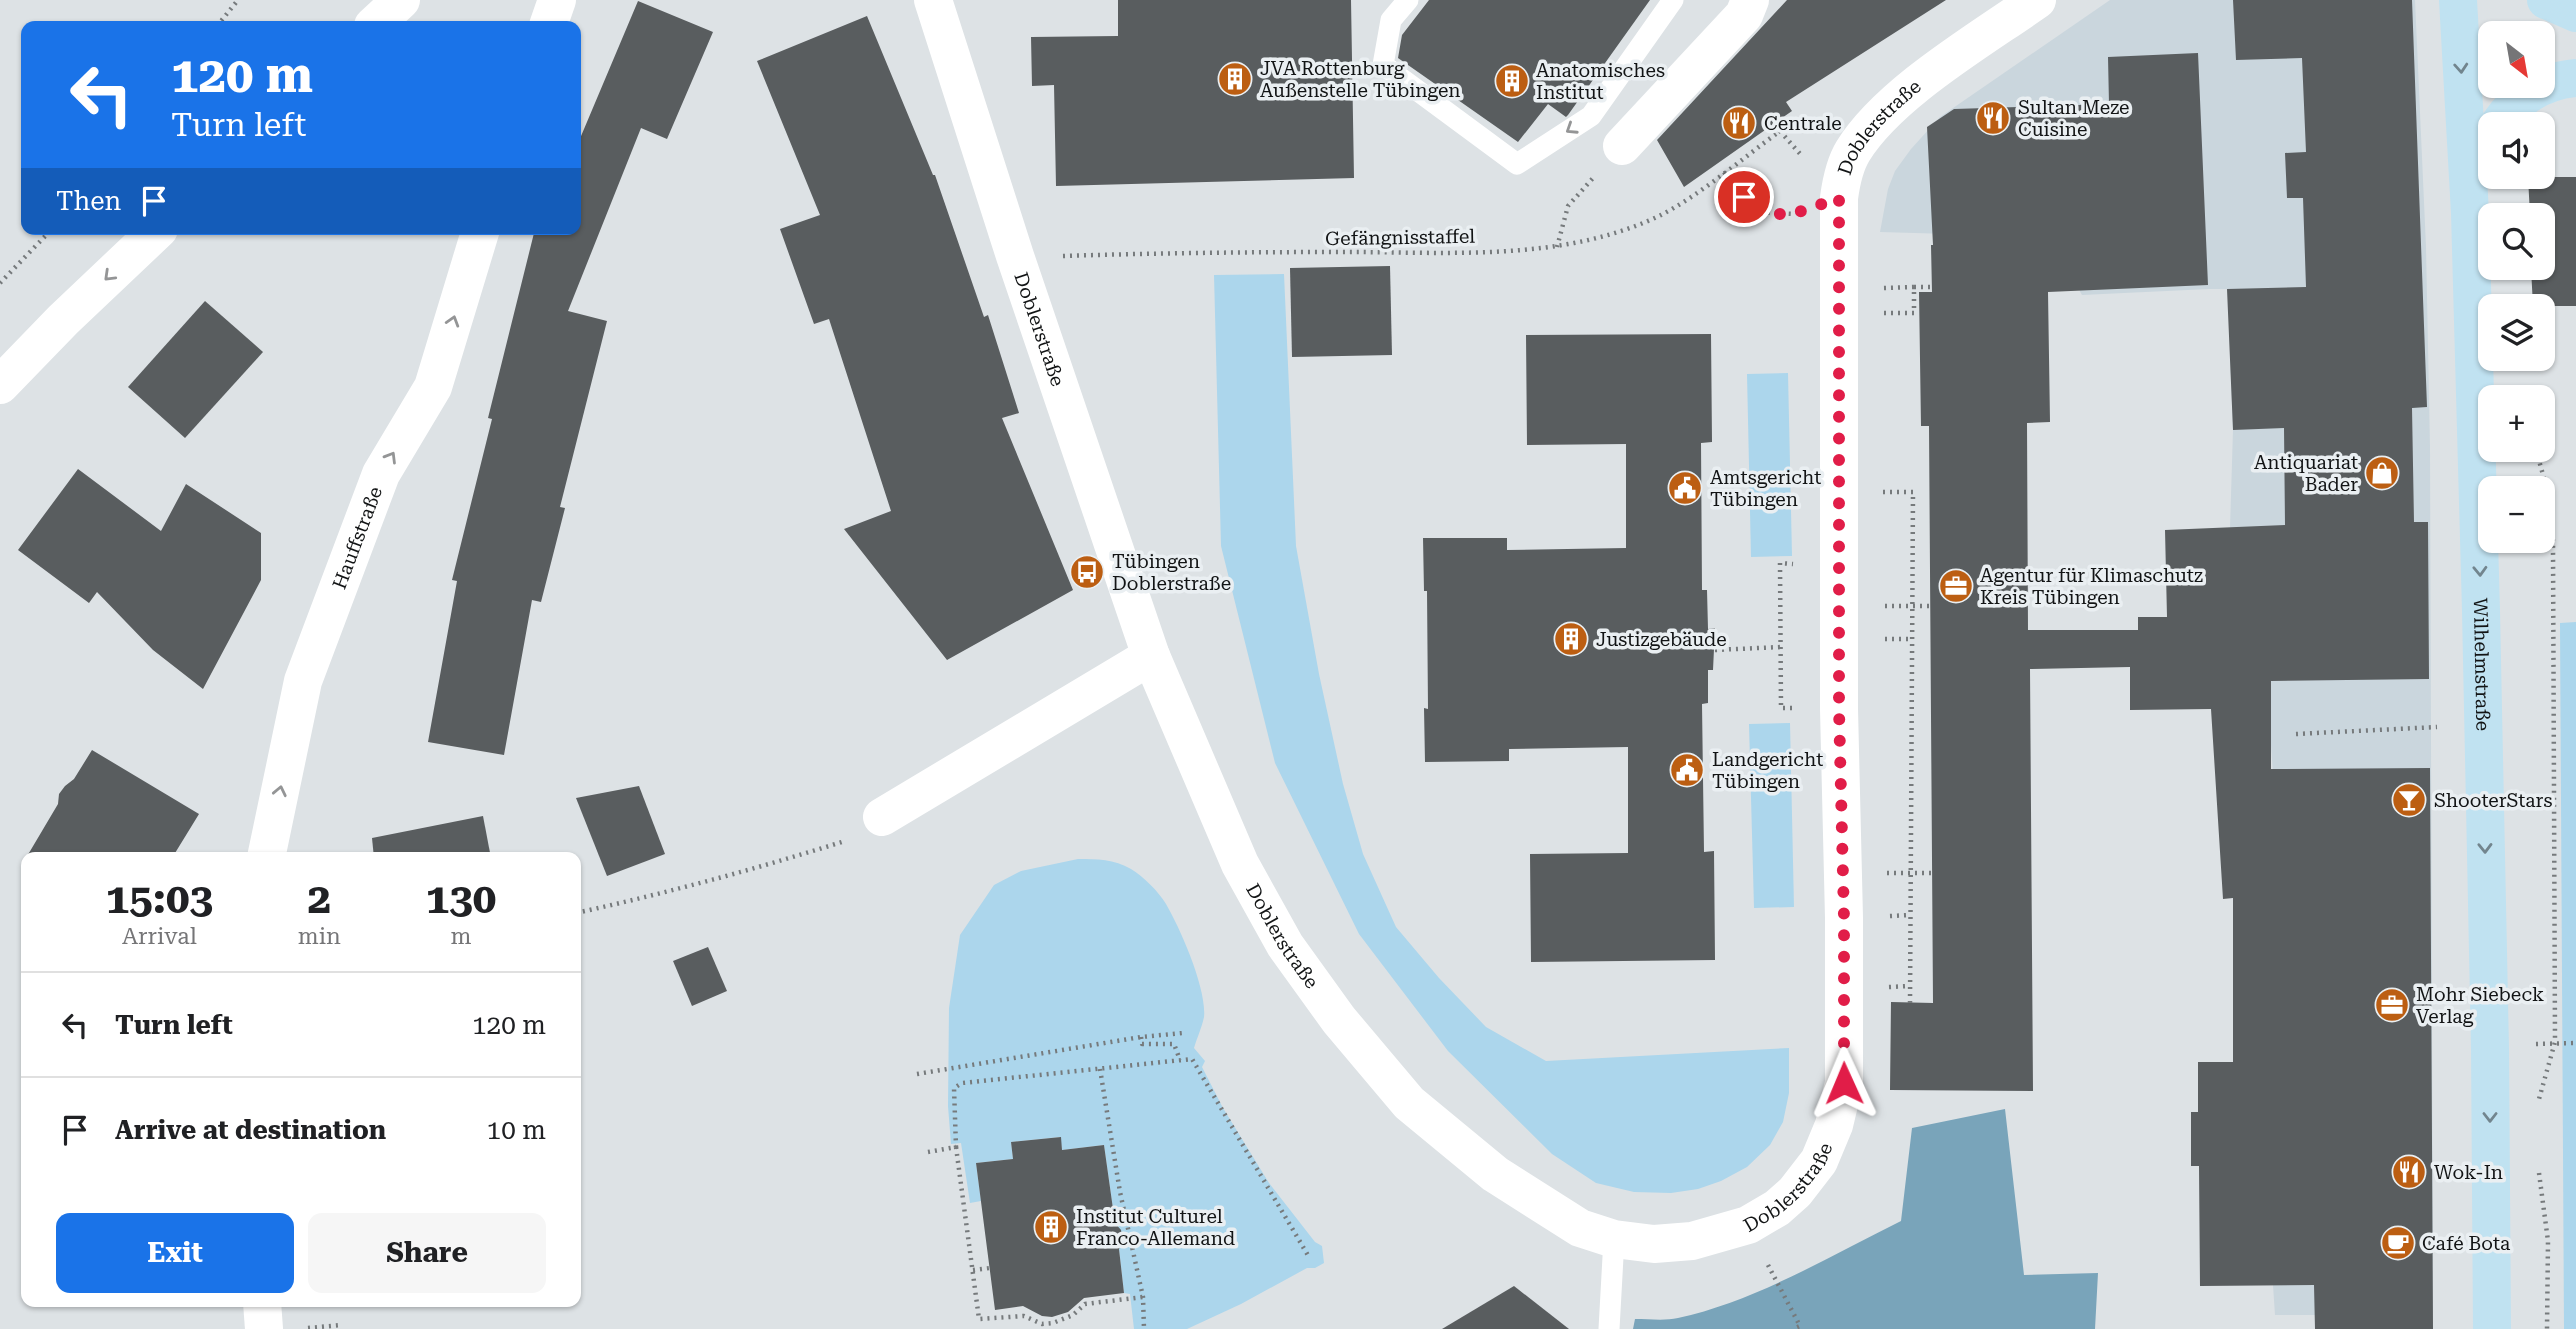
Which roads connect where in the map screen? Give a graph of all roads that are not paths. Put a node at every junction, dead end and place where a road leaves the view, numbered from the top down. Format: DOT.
graph roads {
  1 [pos="401,0"];
  2 [pos="556,0"];
  3 [pos="933,0"];
  4 [pos="1408,0"];
  5 [pos="1674,0"];
  6 [pos="1750,0"];
  7 [pos="2037,0"];
  8 [pos="2458,0"];
  9 [pos="2546,0"];
  10 [pos="2576,13"];
  11 [pos="378,21"];
  12 [pos="550,21"];
  13 [pos="2576,78"];
  14 [pos="2507,112"];
  15 [pos="1622,146"];
  16 [pos="2478,185"];
  17 [pos="2470,213"];
  18 [pos="153,235"];
  19 [pos="479,235"];
  20 [pos="0,385"];
  21 [pos="1151,656"];
  22 [pos="882,817"];
  23 [pos="266,852"];
  24 [pos="1614,1239"];
  25 [pos="262,1307"];
  26 [pos="264,1329"];
  27 [pos="1609,1329"];
  28 [pos="2492,1329"];
  1 -- 11 [label="street"];
  2 -- 12 [label="street"];
  3 -- 21 [label="street, Doblerstraße"];
  5 -- 4 [label="lane, one-way"];
  6 -- 15 [label="street"];
  7 -- 24 [label="street, Doblerstraße"];
  8 -- 17 [label="main road, Wilhelmstraße, one-way"];
  9 -- 10 [label="main road"];
  13 -- 14 [label="main road"];
  16 -- 17 [label="main road"];
  17 -- 28 [label="main road, Wilhelmstraße, one-way"];
  18 -- 20 [label="street, one-way"];
  23 -- 19 [label="street, Hauffstraße, one-way"];
  21 -- 22 [label="street"];
  21 -- 24 [label="street, Doblerstraße"];
  24 -- 27 [label="lane"];
  25 -- 26 [label="street"];
}
